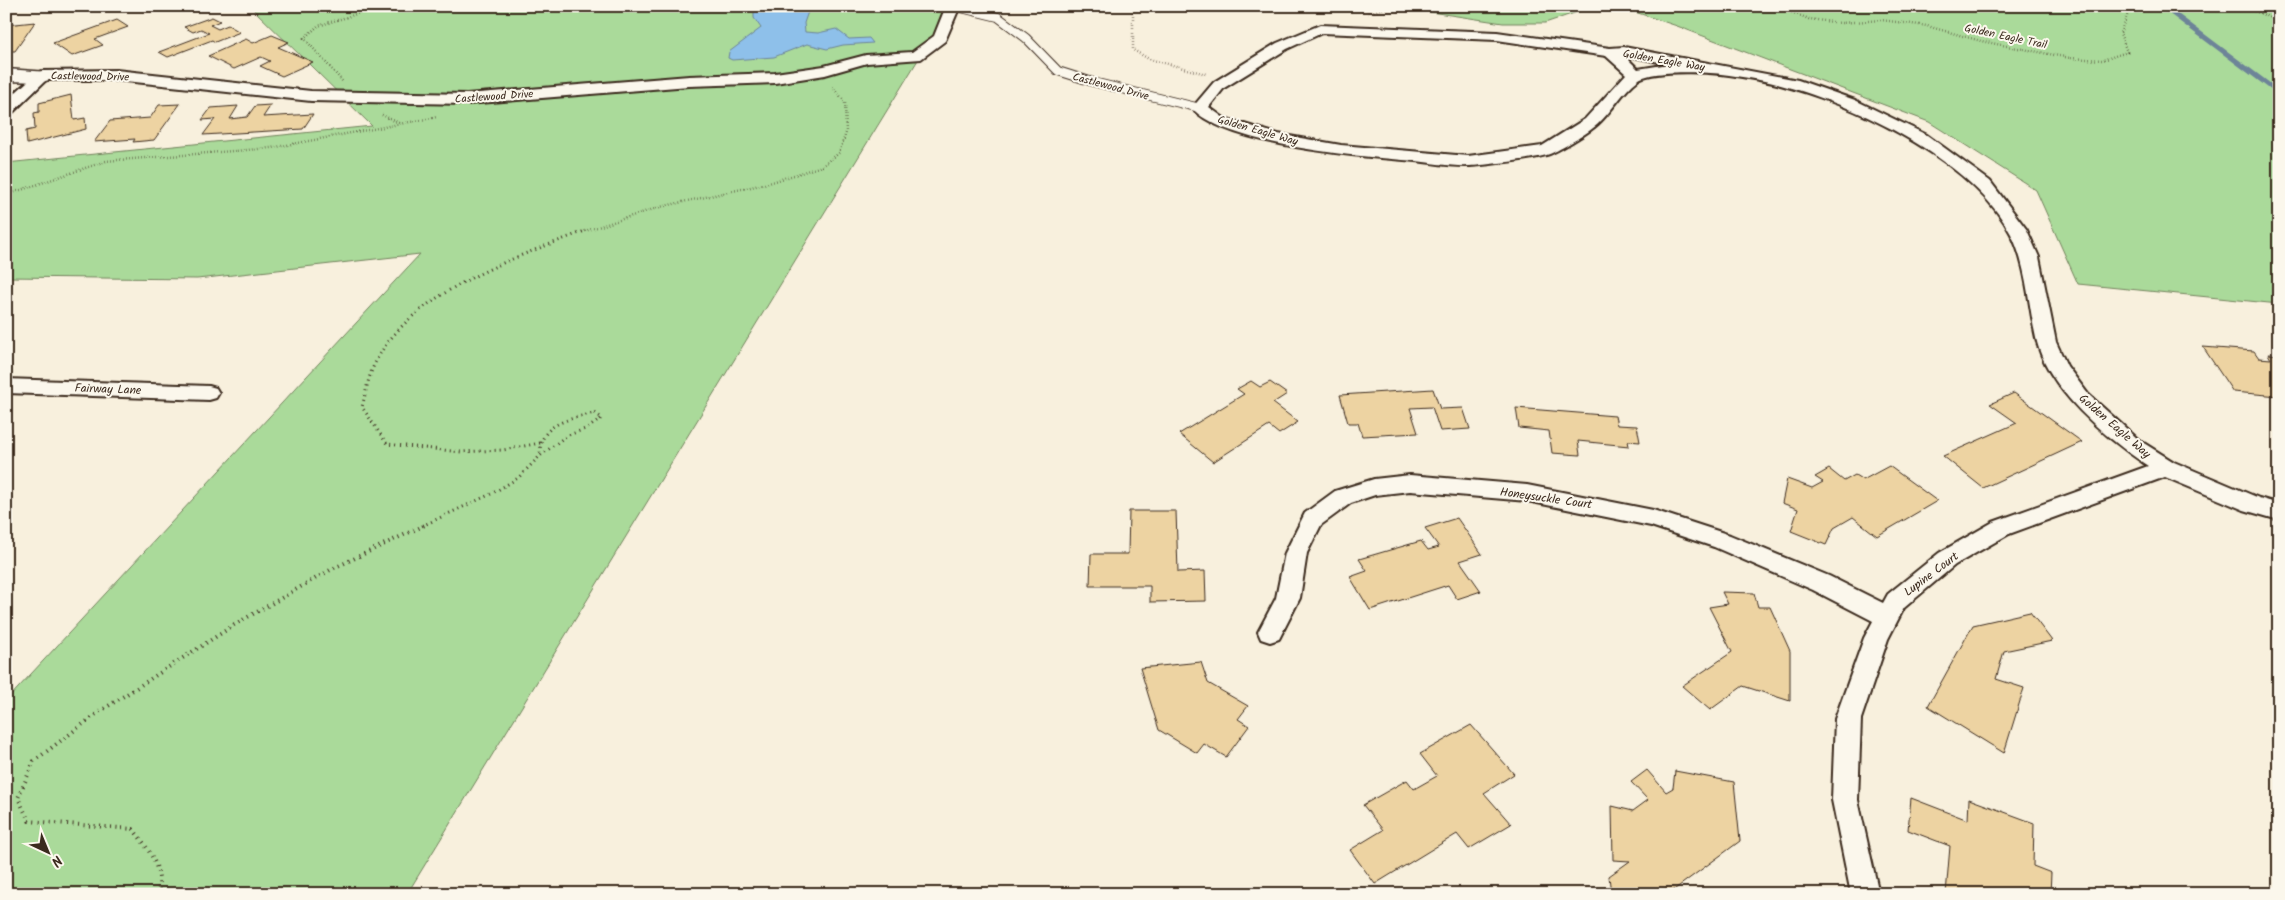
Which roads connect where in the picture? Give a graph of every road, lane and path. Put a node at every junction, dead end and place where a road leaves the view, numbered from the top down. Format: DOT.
graph roads {
  1 [pos="382,6"];
  2 [pos="954,6"];
  3 [pos="1133,6"];
  4 [pos="1775,6"];
  5 [pos="2131,6"];
  6 [pos="2244,6"];
  7 [pos="2279,22"];
  8 [pos="1610,52"];
  9 [pos="1718,69"];
  10 [pos="1635,74"];
  11 [pos="6,75"];
  12 [pos="42,76"];
  13 [pos="826,80"];
  14 [pos="1226,81"];
  15 [pos="357,98"];
  16 [pos="1200,108"];
  17 [pos="6,110"];
  18 [pos="444,116"];
  19 [pos="399,124"];
  20 [pos="6,195"];
  21 [pos="6,386"];
  22 [pos="209,393"];
  23 [pos="540,443"];
  24 [pos="540,456"];
  25 [pos="2166,468"];
  26 [pos="2279,512"];
  27 [pos="1888,617"];
  28 [pos="1270,632"];
  29 [pos="157,894"];
  30 [pos="1865,894"];
  1 -- 15 [label="path"];
  2 -- 15 [label="street, Castlewood Drive"];
  2 -- 16 [label="lane, Castlewood Drive"];
  3 -- 14 [label="path"];
  4 -- 5 [label="path, Golden Eagle Trail"];
  6 -- 7 [label="path"];
  8 -- 9 [label="street, Golden Eagle Way"];
  8 -- 10 [label="street, Golden Eagle Way"];
  8 -- 14 [label="street, Golden Eagle Way"];
  9 -- 10 [label="street, Golden Eagle Way"];
  9 -- 25 [label="street, Golden Eagle Way"];
  10 -- 16 [label="street, Golden Eagle Way"];
  11 -- 12 [label="street, Castlewood Drive"];
  12 -- 15 [label="street, Castlewood Drive"];
  12 -- 17 [label="street"];
  13 -- 23 [label="path"];
  14 -- 16 [label="street, Golden Eagle Way"];
  15 -- 19 [label="path"];
  18 -- 19 [label="path"];
  19 -- 20 [label="path"];
  21 -- 22 [label="street, Fairway Lane"];
  23 -- 24 [label="path"];
  23 -- 24 [label="path"];
  24 -- 29 [label="path"];
  25 -- 26 [label="street, Golden Eagle Way"];
  25 -- 27 [label="street, Lupine Court"];
  27 -- 28 [label="street, Honeysuckle Court"];
  27 -- 30 [label="street, Lupine Court"];
}
